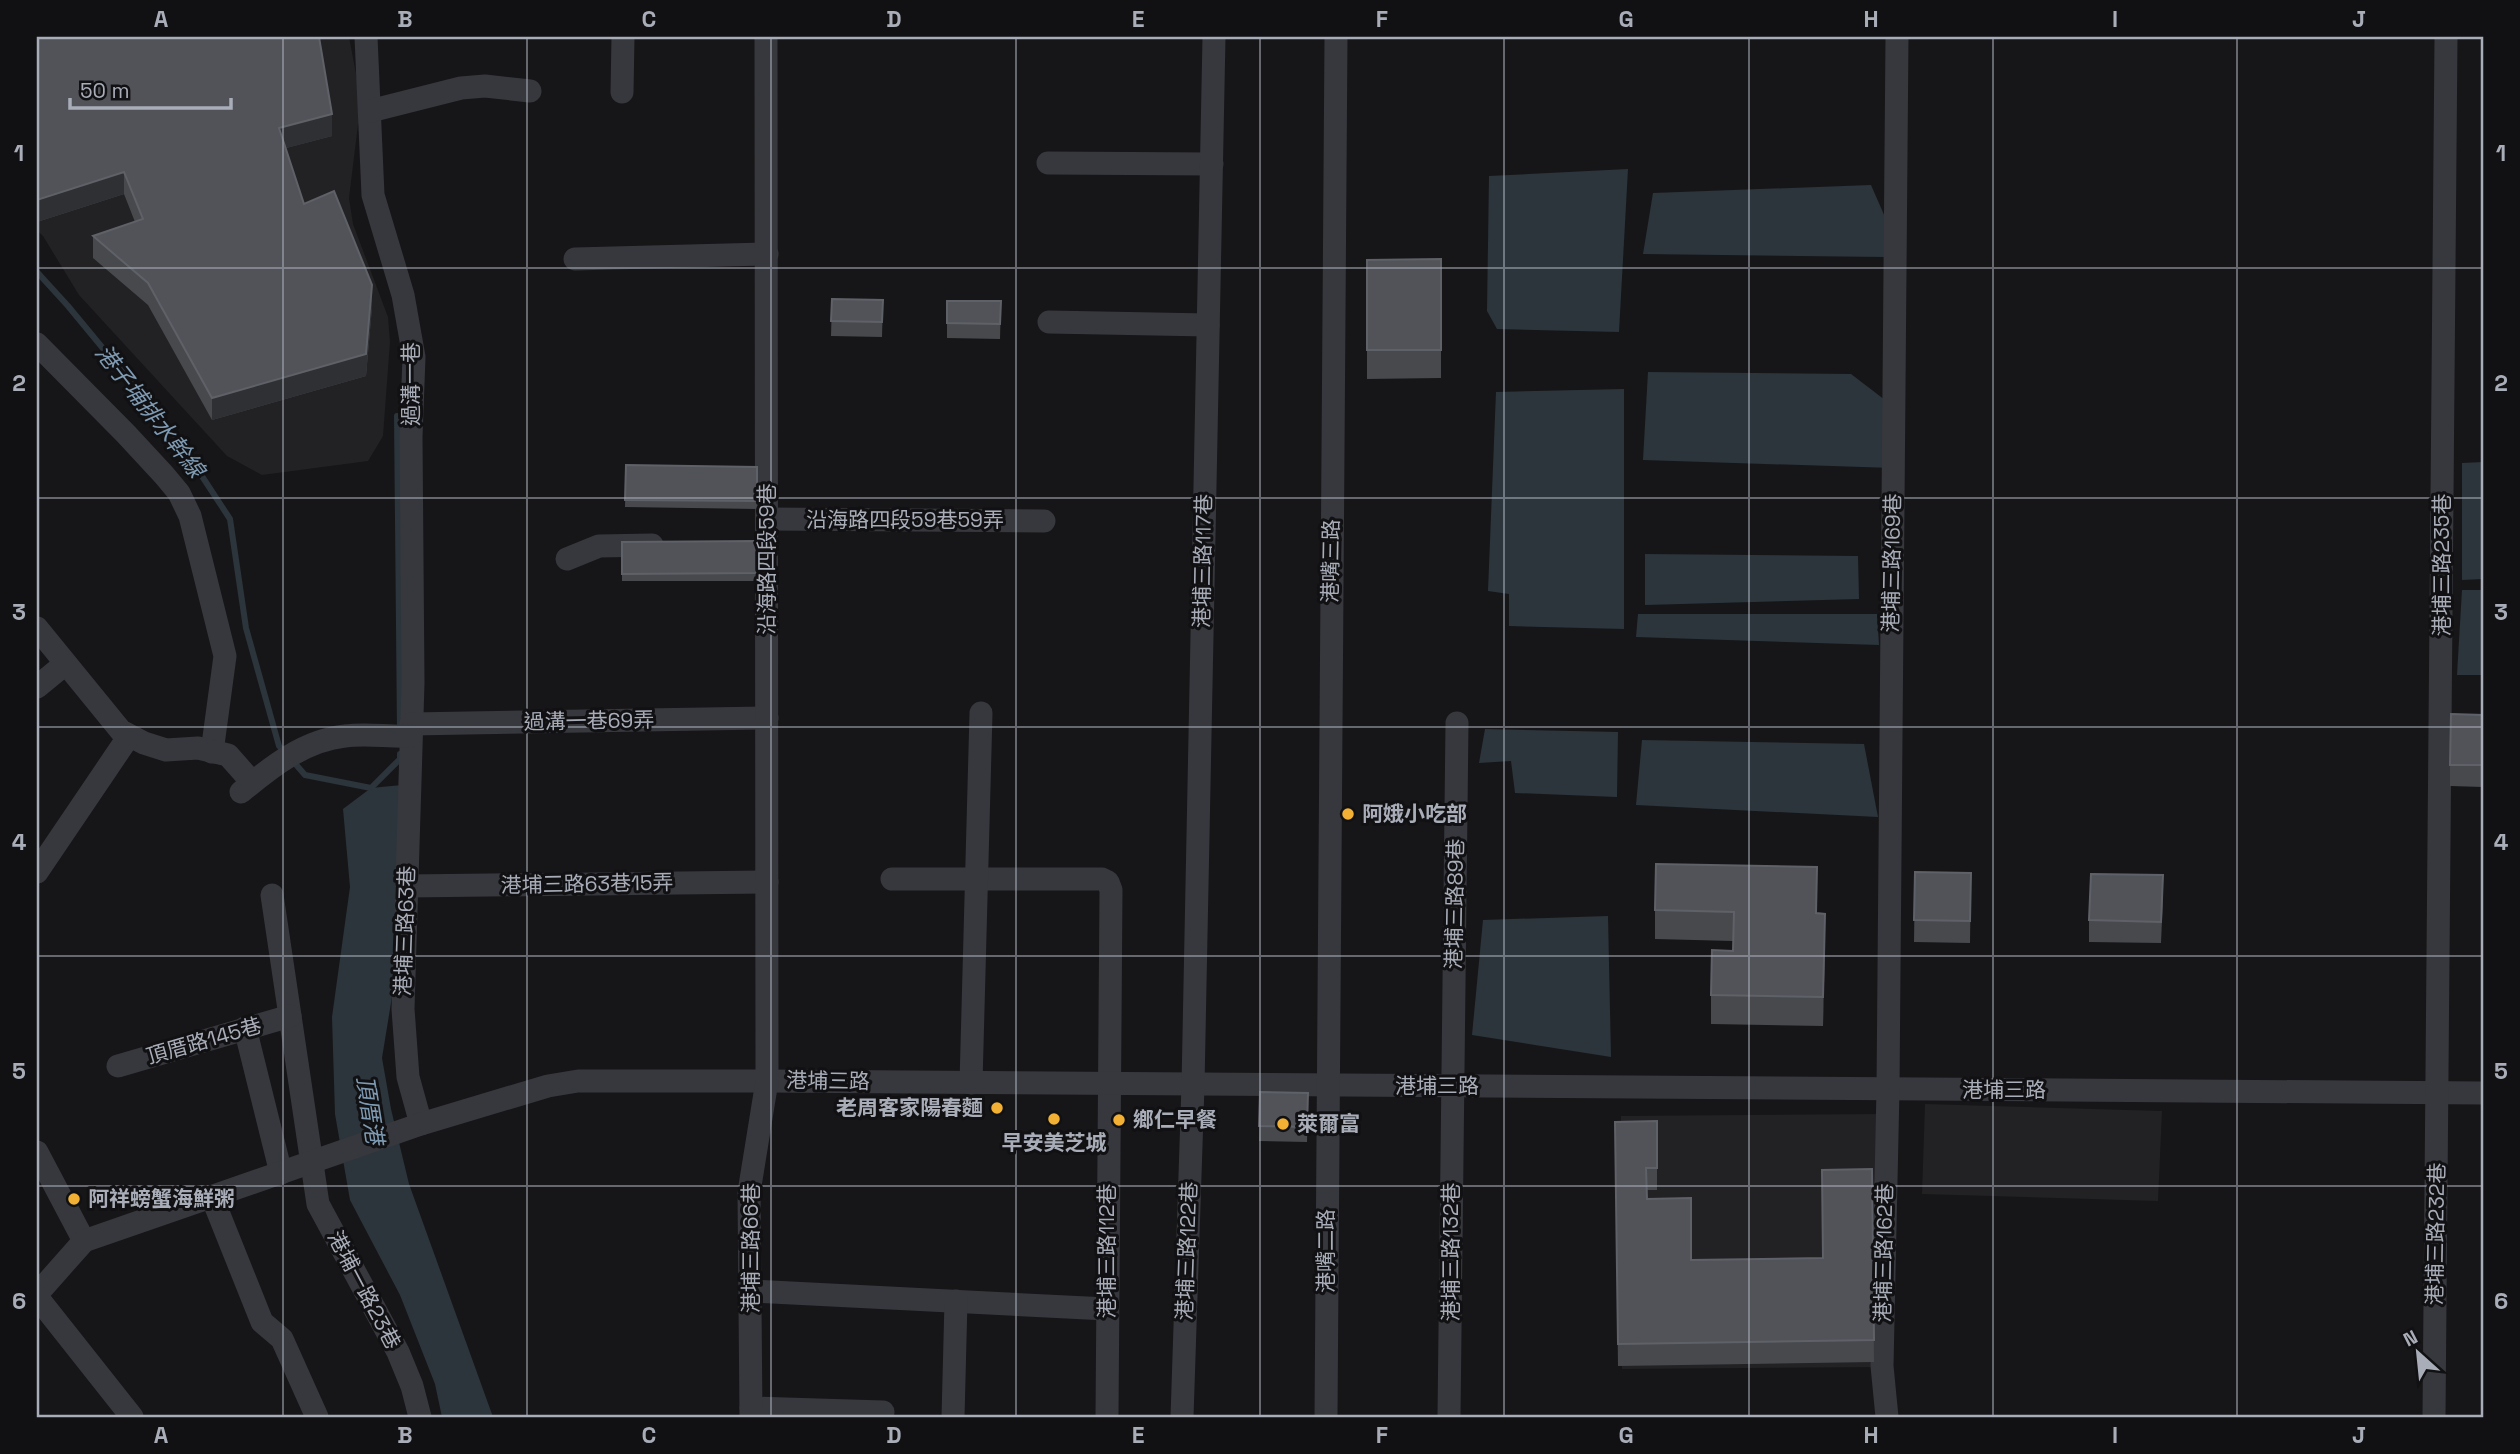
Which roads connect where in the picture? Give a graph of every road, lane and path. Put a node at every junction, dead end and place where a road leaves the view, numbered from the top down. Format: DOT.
graph roads {
  1 [pos="366,37"];
  2 [pos="623,37"];
  3 [pos="766,37"];
  4 [pos="1214,37"];
  5 [pos="1336,37"];
  6 [pos="1897,37"];
  7 [pos="2446,37"];
  8 [pos="530,92"];
  9 [pos="622,92"];
  10 [pos="370,111"];
  11 [pos="1048,163"];
  12 [pos="1212,164"];
  13 [pos="767,254"];
  14 [pos="575,260"];
  15 [pos="1049,322"];
  16 [pos="1208,325"];
  17 [pos="37,344"];
  18 [pos="767,519"];
  19 [pos="1044,521"];
  20 [pos="675,545"];
  21 [pos="741,545"];
  22 [pos="767,545"];
  23 [pos="567,559"];
  24 [pos="39,635"];
  25 [pos="65,664"];
  26 [pos="37,687"];
  27 [pos="981,713"];
  28 [pos="767,718"];
  29 [pos="1457,723"];
  30 [pos="408,732"];
  31 [pos="129,736"];
  32 [pos="212,751"];
  33 [pos="37,873"];
  34 [pos="892,878"];
  35 [pos="977,878"];
  36 [pos="768,882"];
  37 [pos="407,887"];
  38 [pos="272,895"];
  39 [pos="290,1016"];
  40 [pos="245,1028"];
  41 [pos="118,1066"];
  42 [pos="768,1081"];
  43 [pos="971,1083"];
  44 [pos="1108,1084"];
  45 [pos="1193,1085"];
  46 [pos="1327,1085"];
  47 [pos="1452,1086"];
  48 [pos="1888,1089"];
  49 [pos="2438,1093"];
  50 [pos="2483,1093"];
  51 [pos="421,1124"];
  52 [pos="37,1152"];
  53 [pos="311,1162"];
  54 [pos="281,1173"];
  55 [pos="212,1197"];
  56 [pos="84,1241"];
  57 [pos="751,1291"];
  58 [pos="37,1295"];
  59 [pos="956,1301"];
  60 [pos="1107,1309"];
  61 [pos="883,1412"];
  62 [pos="124,1413"];
  63 [pos="751,1413"];
  64 [pos="317,1417"];
  65 [pos="420,1417"];
  66 [pos="953,1417"];
  67 [pos="1107,1417"];
  68 [pos="1182,1417"];
  69 [pos="1325,1417"];
  70 [pos="1449,1417"];
  71 [pos="1887,1417"];
  72 [pos="2434,1417"];
  1 -- 10 [label="street, 過溝一巷"];
  2 -- 9 [label="street"];
  3 -- 13 [label="street, 沿海路四段59巷"];
  4 -- 12 [label="street, 港埔三路117巷"];
  5 -- 46 [label="street, 港嘴三路"];
  6 -- 48 [label="street, 港埔三路169巷"];
  7 -- 49 [label="street, 港埔三路235巷"];
  8 -- 10 [label="street"];
  10 -- 30 [label="street, 過溝一巷"];
  11 -- 12 [label="street"];
  12 -- 16 [label="street, 港埔三路117巷"];
  13 -- 14 [label="street"];
  13 -- 18 [label="street, 沿海路四段59巷"];
  15 -- 16 [label="street"];
  16 -- 45 [label="street, 港埔三路117巷"];
  17 -- 32 [label="street"];
  18 -- 19 [label="street, 沿海路四段59巷59弄"];
  18 -- 22 [label="street, 沿海路四段59巷"];
  20 -- 23 [label="street"];
  21 -- 22 [label="street"];
  22 -- 28 [label="street, 沿海路四段59巷"];
  24 -- 25 [label="street"];
  25 -- 26 [label="street"];
  25 -- 31 [label="street"];
  27 -- 35 [label="street"];
  28 -- 30 [label="street, 過溝一巷69弄"];
  28 -- 36 [label="street, 沿海路四段59巷"];
  29 -- 47 [label="street, 港埔三路89巷"];
  30 -- 32 [label="street, 過溝一巷69弄"];
  30 -- 37 [label="street, 港埔三路63巷"];
  31 -- 32 [label="street"];
  31 -- 33 [label="street"];
  34 -- 35 [label="street"];
  35 -- 43 [label="street"];
  35 -- 44 [label="street, 港埔三路112巷"];
  36 -- 37 [label="street, 港埔三路63巷15弄"];
  36 -- 42 [label="street, 沿海路四段59巷"];
  37 -- 51 [label="street, 港埔三路63巷"];
  38 -- 39 [label="street, 港埔一路23巷"];
  39 -- 40 [label="street, 頂厝路145巷"];
  39 -- 53 [label="street, 港埔一路23巷"];
  40 -- 41 [label="street, 頂厝路145巷"];
  40 -- 54 [label="street"];
  42 -- 43 [label="street, 港埔三路"];
  42 -- 51 [label="street, 港埔三路"];
  42 -- 57 [label="street, 港埔三路66巷"];
  43 -- 44 [label="street, 港埔三路"];
  44 -- 45 [label="street, 港埔三路"];
  44 -- 60 [label="street, 港埔三路112巷"];
  45 -- 46 [label="street, 港埔三路"];
  45 -- 68 [label="street, 港埔三路122巷"];
  46 -- 47 [label="street, 港埔三路"];
  46 -- 69 [label="street, 港嘴二路"];
  47 -- 48 [label="street, 港埔三路"];
  47 -- 70 [label="street, 港埔三路132巷"];
  48 -- 49 [label="street, 港埔三路"];
  48 -- 71 [label="street, 港埔三路162巷"];
  49 -- 50 [label="street, 港埔三路"];
  49 -- 72 [label="street, 港埔三路232巷"];
  51 -- 53 [label="street, 港埔三路"];
  52 -- 56 [label="street"];
  53 -- 54 [label="street"];
  53 -- 65 [label="street, 港埔一路23巷"];
  54 -- 55 [label="street"];
  55 -- 56 [label="street"];
  55 -- 64 [label="street"];
  56 -- 58 [label="street"];
  57 -- 59 [label="street"];
  57 -- 63 [label="street, 港埔三路66巷"];
  58 -- 62 [label="street"];
  59 -- 60 [label="street"];
  59 -- 66 [label="street"];
  60 -- 67 [label="street, 港埔三路112巷"];
  61 -- 63 [label="street"];
}
